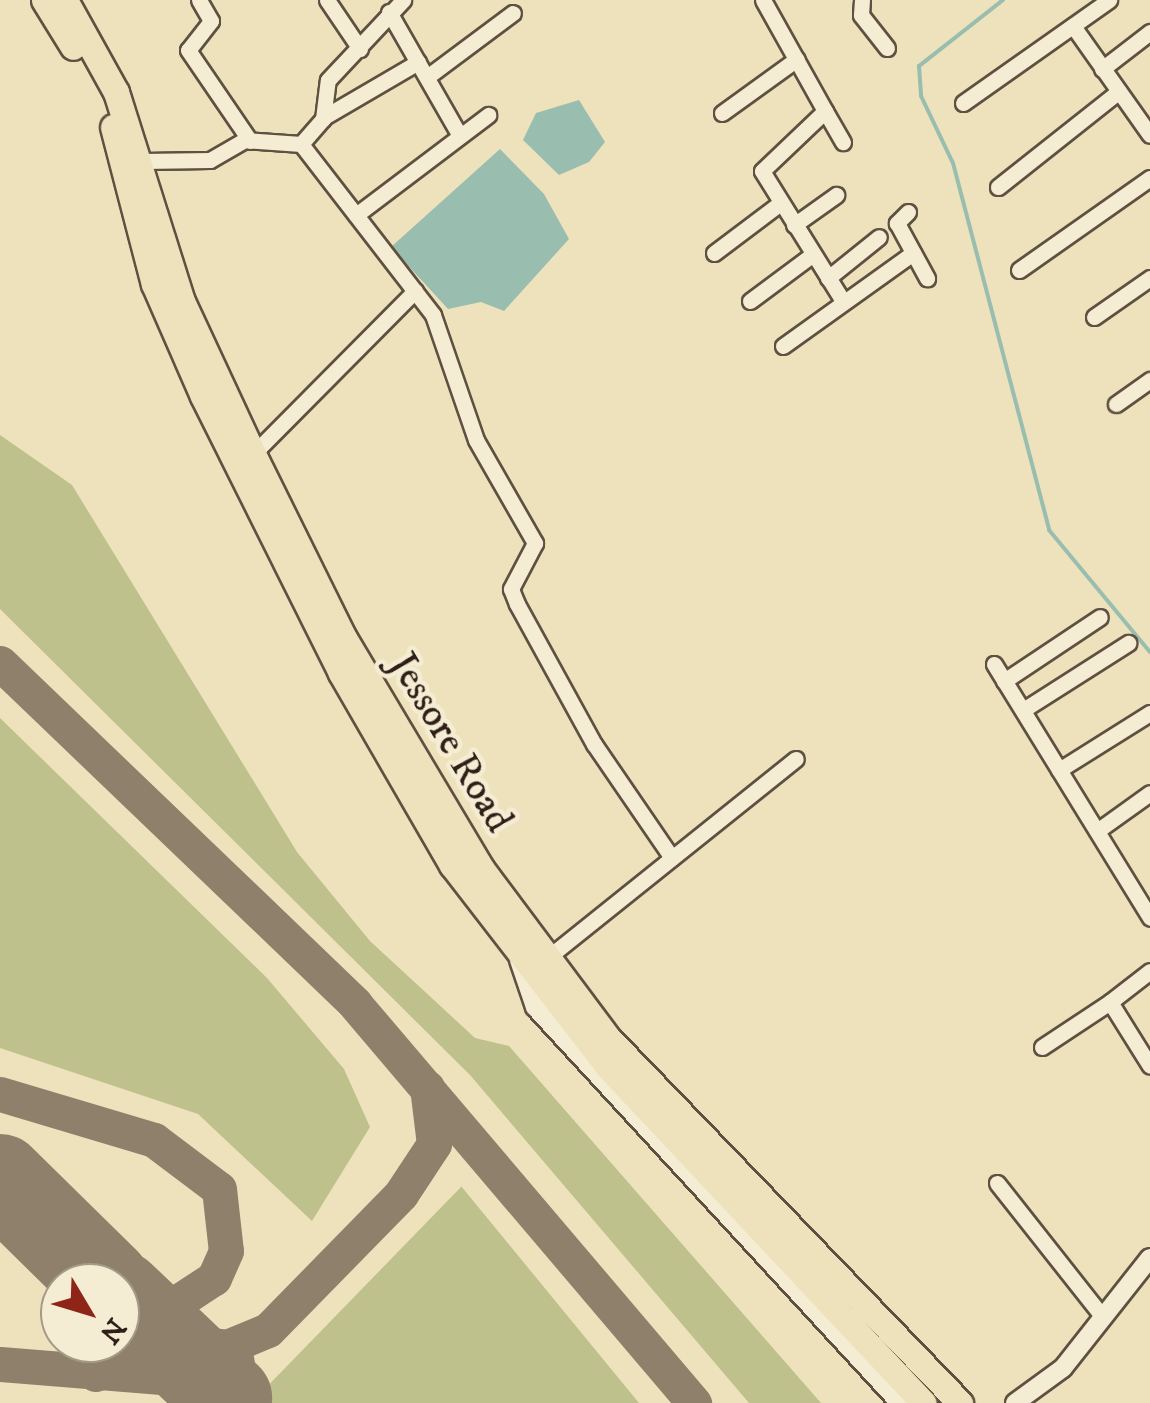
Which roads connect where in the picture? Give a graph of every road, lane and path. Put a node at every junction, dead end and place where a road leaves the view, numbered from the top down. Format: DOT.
graph roads {
  1 [pos="44,0"];
  2 [pos="65,0"];
  3 [pos="199,0"];
  4 [pos="327,0"];
  5 [pos="403,0"];
  6 [pos="763,0"];
  7 [pos="862,0"];
  8 [pos="1110,0"];
  9 [pos="389,12"];
  10 [pos="513,14"];
  11 [pos="1074,26"];
  12 [pos="1150,32"];
  13 [pos="888,48"];
  14 [pos="360,49"];
  15 [pos="798,59"];
  16 [pos="418,62"];
  17 [pos="1102,68"];
  18 [pos="427,77"];
  19 [pos="1119,91"];
  20 [pos="963,103"];
  21 [pos="824,111"];
  22 [pos="722,113"];
  23 [pos="488,115"];
  24 [pos="324,117"];
  25 [pos="459,134"];
  26 [pos="1150,135"];
  27 [pos="250,140"];
  28 [pos="843,142"];
  29 [pos="301,144"];
  30 [pos="142,161"];
  31 [pos="1150,178"];
  32 [pos="998,187"];
  33 [pos="836,195"];
  34 [pos="780,204"];
  35 [pos="908,212"];
  36 [pos="356,215"];
  37 [pos="794,226"];
  38 [pos="879,237"];
  39 [pos="913,252"];
  40 [pos="714,253"];
  41 [pos="812,255"];
  42 [pos="1019,270"];
  43 [pos="828,278"];
  44 [pos="927,278"];
  45 [pos="1150,278"];
  46 [pos="415,291"];
  47 [pos="750,301"];
  48 [pos="844,301"];
  49 [pos="1094,317"];
  50 [pos="783,346"];
  51 [pos="1150,380"];
  52 [pos="1116,404"];
  53 [pos="253,454"];
  54 [pos="1100,617"];
  55 [pos="1128,643"];
  56 [pos="994,664"];
  57 [pos="1004,680"];
  58 [pos="1023,710"];
  59 [pos="1150,713"];
  60 [pos="796,759"];
  61 [pos="1059,770"];
  62 [pos="1150,792"];
  63 [pos="1097,831"];
  64 [pos="672,858"];
  65 [pos="1150,884"];
  66 [pos="1135,894"];
  67 [pos="1150,918"];
  68 [pos="546,959"];
  69 [pos="519,960"];
  70 [pos="1150,971"];
  71 [pos="1110,1002"];
  72 [pos="1042,1047"];
  73 [pos="1150,1066"];
  74 [pos="997,1183"];
  75 [pos="1150,1258"];
  76 [pos="1102,1316"];
  77 [pos="900,1403"];
  78 [pos="923,1403"];
  79 [pos="960,1403"];
  80 [pos="1015,1403"];
  1 -- 69 [label="highway"];
  2 -- 30 [label="highway, Jessore Road"];
  3 -- 27 [label="street"];
  4 -- 14 [label="street"];
  5 -- 9 [label="street"];
  6 -- 15 [label="street"];
  7 -- 13 [label="street"];
  8 -- 11 [label="street"];
  9 -- 14 [label="street"];
  9 -- 16 [label="street"];
  10 -- 18 [label="street"];
  11 -- 17 [label="street"];
  11 -- 20 [label="street"];
  12 -- 17 [label="street"];
  14 -- 24 [label="street"];
  15 -- 21 [label="street"];
  15 -- 22 [label="street"];
  16 -- 18 [label="street"];
  16 -- 24 [label="street"];
  17 -- 19 [label="street"];
  18 -- 25 [label="street"];
  19 -- 26 [label="street"];
  19 -- 32 [label="street"];
  21 -- 28 [label="street"];
  21 -- 34 [label="street"];
  23 -- 25 [label="street"];
  24 -- 29 [label="street"];
  25 -- 36 [label="street"];
  27 -- 29 [label="street"];
  27 -- 30 [label="street"];
  29 -- 36 [label="street"];
  30 -- 53 [label="highway, Jessore Road"];
  31 -- 42 [label="street"];
  33 -- 37 [label="street"];
  34 -- 37 [label="street"];
  34 -- 40 [label="street"];
  35 -- 39 [label="street"];
  36 -- 46 [label="street"];
  37 -- 41 [label="street"];
  38 -- 43 [label="street"];
  39 -- 44 [label="street"];
  39 -- 48 [label="street"];
  41 -- 43 [label="street"];
  41 -- 47 [label="street"];
  43 -- 48 [label="street"];
  45 -- 49 [label="street"];
  46 -- 53 [label="street"];
  46 -- 64 [label="street"];
  48 -- 50 [label="street"];
  51 -- 52 [label="street"];
  53 -- 68 [label="highway, Jessore Road"];
  54 -- 57 [label="street"];
  55 -- 58 [label="street"];
  56 -- 57 [label="street"];
  57 -- 58 [label="street"];
  58 -- 61 [label="street"];
  59 -- 61 [label="street"];
  60 -- 64 [label="street"];
  61 -- 63 [label="street"];
  62 -- 63 [label="street"];
  63 -- 66 [label="street"];
  64 -- 68 [label="street"];
  65 -- 66 [label="street"];
  66 -- 67 [label="street"];
  68 -- 79 [label="highway, Jessore Road"];
  69 -- 77 [label="street"];
  69 -- 78 [label="highway"];
  70 -- 71 [label="street"];
  71 -- 72 [label="street"];
  71 -- 73 [label="street"];
  74 -- 76 [label="street"];
  75 -- 76 [label="street"];
  76 -- 80 [label="street"];
}
